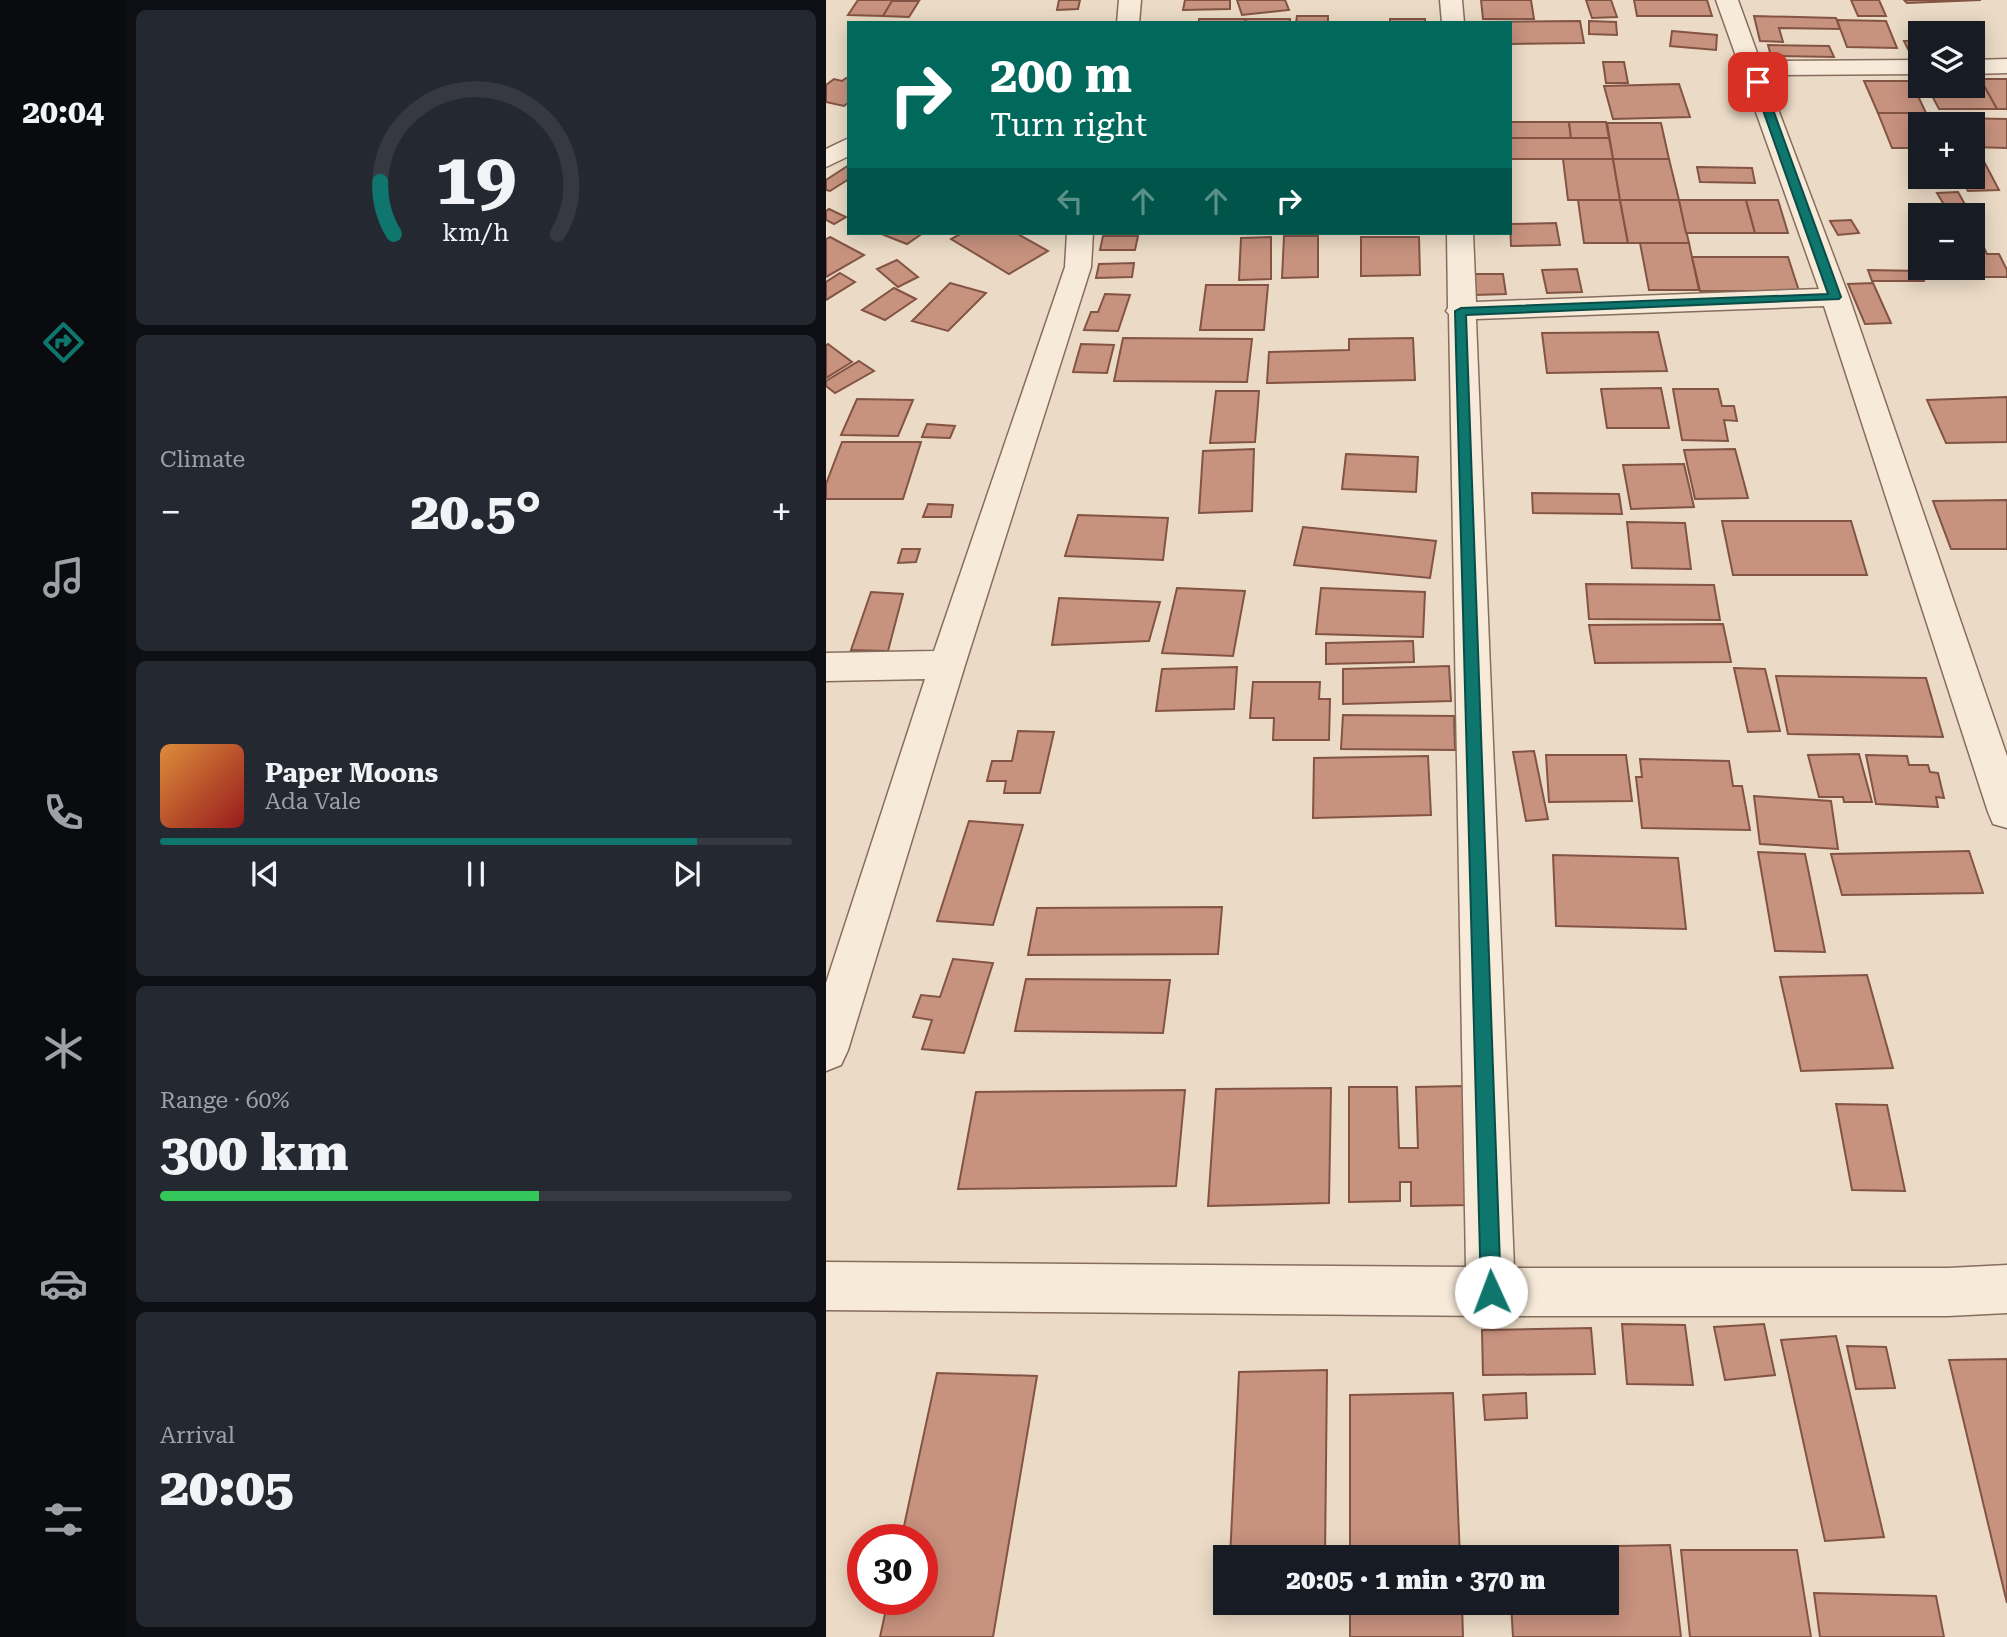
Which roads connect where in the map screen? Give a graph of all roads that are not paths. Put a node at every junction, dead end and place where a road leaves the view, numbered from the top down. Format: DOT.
graph roads {
  1 [pos="1130,0"];
  2 [pos="1451,0"];
  3 [pos="1727,0"];
  4 [pos="1128,21"];
  5 [pos="1453,21"];
  6 [pos="1985,66"];
  7 [pos="2007,66"];
  8 [pos="1908,67"];
  9 [pos="1753,68"];
  10 [pos="826,134"];
  11 [pos="847,142"];
  12 [pos="847,144"];
  13 [pos="826,160"];
  14 [pos="1080,235"];
  15 [pos="1460,235"];
  16 [pos="1835,297"];
  17 [pos="1461,311"];
  18 [pos="947,665"];
  19 [pos="826,667"];
  20 [pos="2007,813"];
  21 [pos="826,1050"];
  22 [pos="826,1286"];
  23 [pos="2007,1289"];
  24 [pos="1491,1292"];
  1 -- 4 [label="street"];
  2 -- 5 [label="street"];
  3 -- 9 [label="street"];
  6 -- 7 [label="street"];
  8 -- 9 [label="street"];
  9 -- 16 [label="street"];
  10 -- 11 [label="street"];
  12 -- 13 [label="street"];
  14 -- 18 [label="street"];
  15 -- 17 [label="street"];
  16 -- 17 [label="street"];
  16 -- 20 [label="street"];
  17 -- 24 [label="street"];
  18 -- 19 [label="street"];
  18 -- 21 [label="street"];
  22 -- 24 [label="street"];
  23 -- 24 [label="street"];
}
